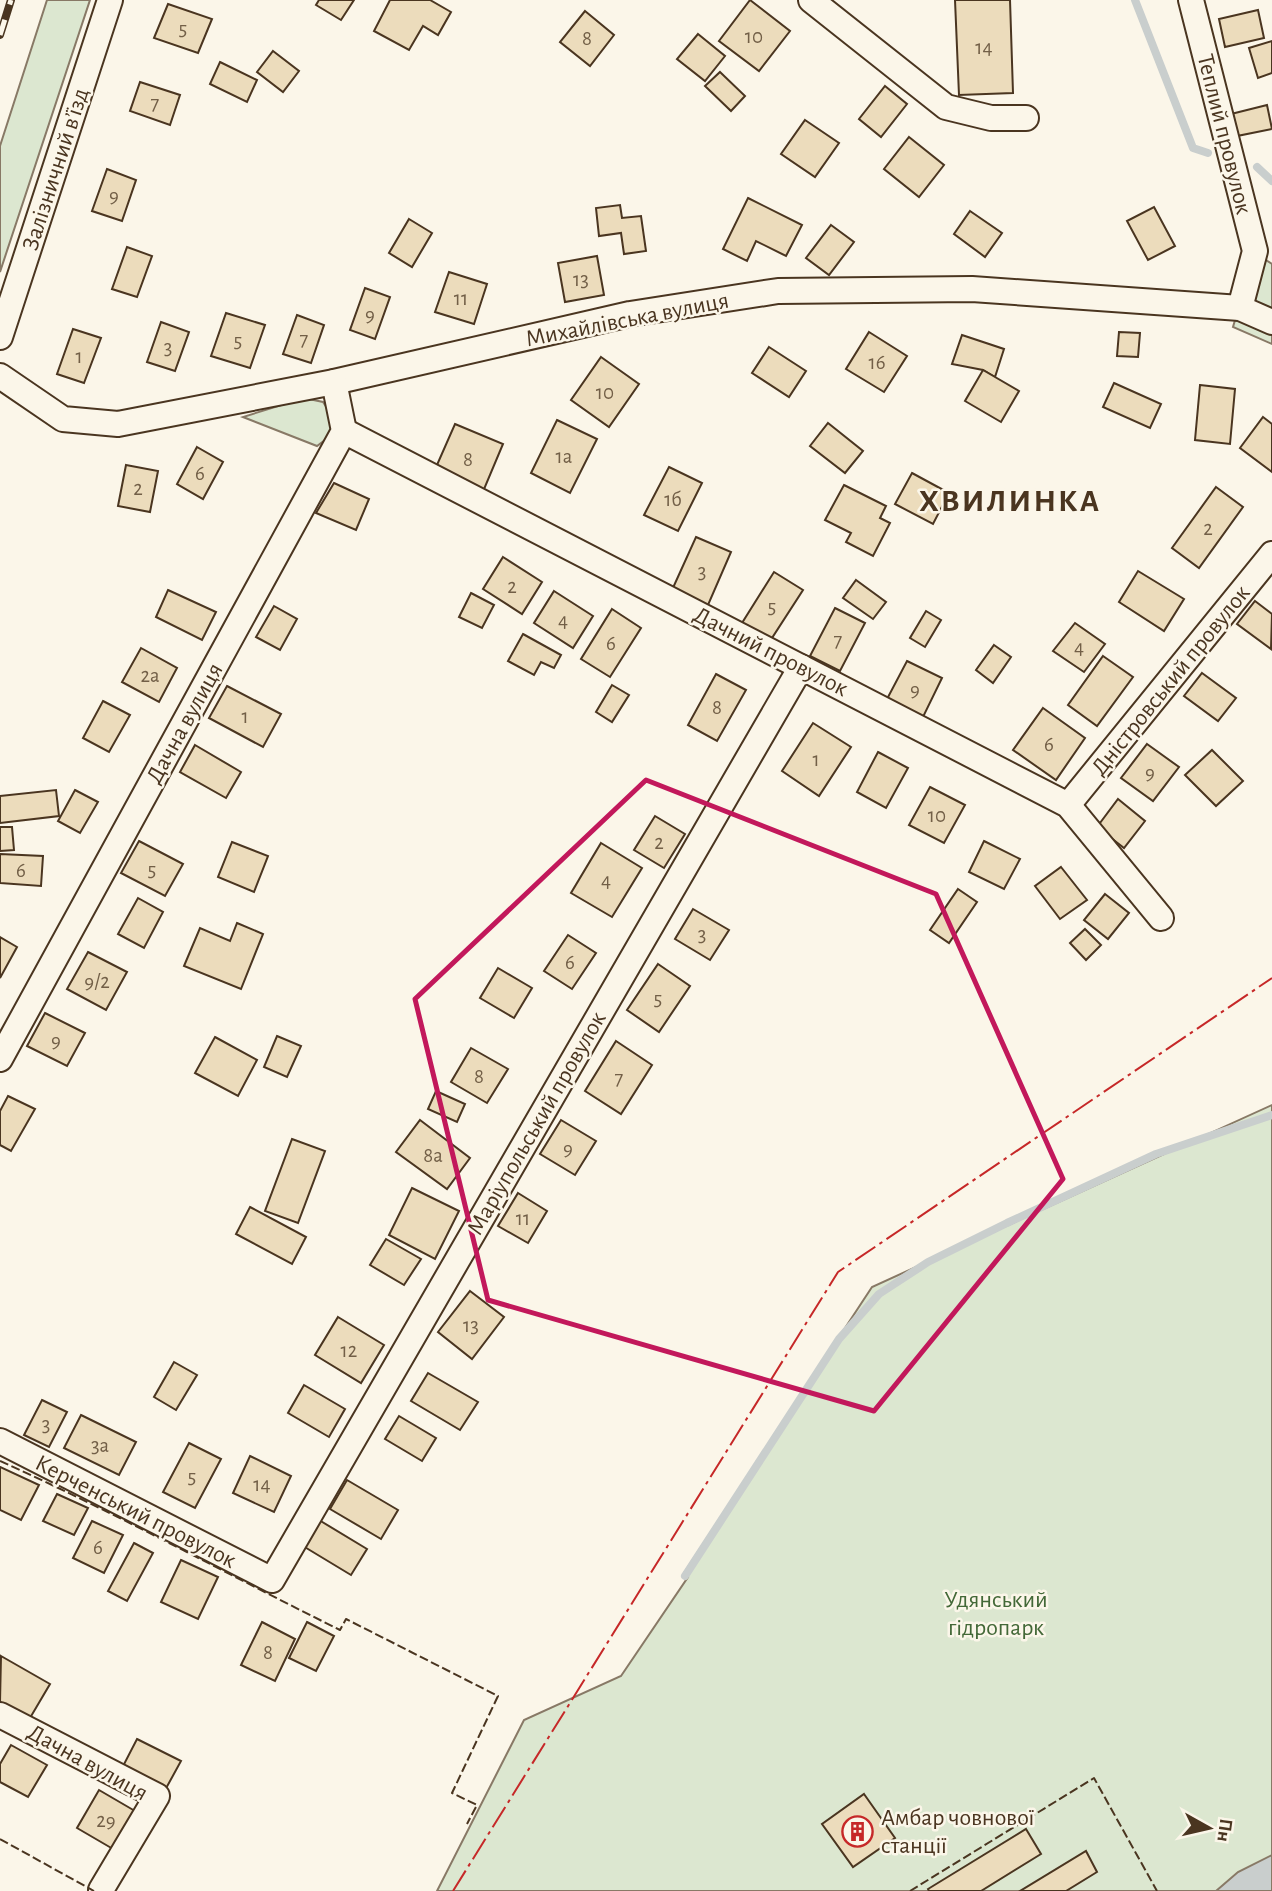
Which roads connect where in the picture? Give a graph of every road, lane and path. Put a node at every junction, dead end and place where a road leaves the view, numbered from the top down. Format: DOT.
graph roads {
  1 [pos="110,0"];
  2 [pos="811,0"];
  3 [pos="1191,0"];
  4 [pos="1026,118"];
  5 [pos="1240,308"];
  6 [pos="1272,323"];
  7 [pos="0,337"];
  8 [pos="0,376"];
  9 [pos="334,382"];
  10 [pos="344,431"];
  11 [pos="1272,554"];
  12 [pos="801,667"];
  13 [pos="1068,806"];
  14 [pos="1161,918"];
  15 [pos="0,1059"];
  16 [pos="0,1441"];
  17 [pos="272,1580"];
  18 [pos="0,1715"];
  19 [pos="101,1890"];
  1 -- 7 [label="street, Залізничний в’їзд"];
  2 -- 4 [label="street"];
  3 -- 5 [label="street, Теплий провулок"];
  5 -- 6 [label="street, Михайлівська вулиця"];
  5 -- 9 [label="street, Михайлівська вулиця"];
  8 -- 9 [label="street, Михайлівська вулиця"];
  9 -- 10 [label="street"];
  10 -- 12 [label="street, Дачний провулок"];
  10 -- 15 [label="street, Дачна вулиця"];
  11 -- 13 [label="street, Дністровський провулок"];
  12 -- 13 [label="street, Дачний провулок"];
  12 -- 17 [label="street, Маріупольський провулок"];
  13 -- 14 [label="street, Дачний провулок"];
  16 -- 17 [label="street, Керченський провулок"];
  18 -- 19 [label="street, Дачна вулиця"];
}
